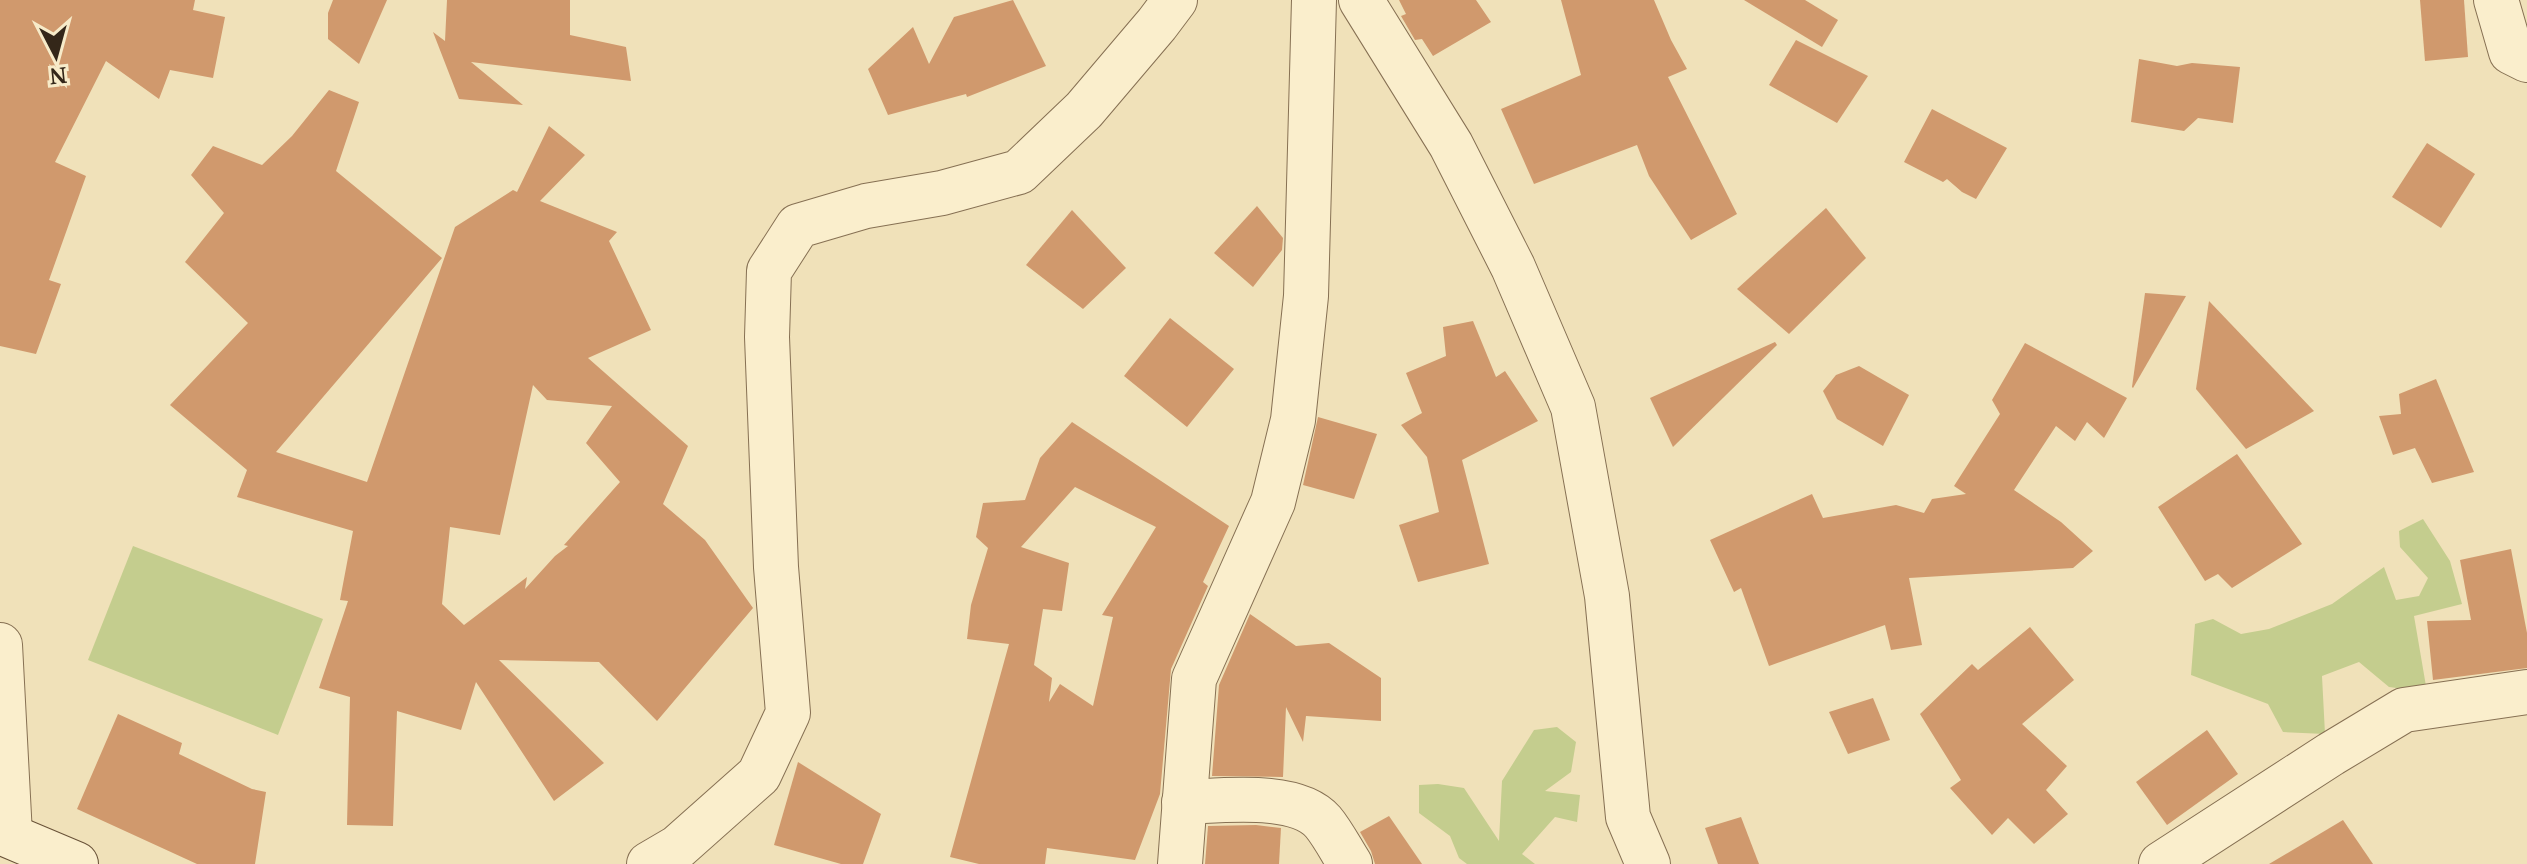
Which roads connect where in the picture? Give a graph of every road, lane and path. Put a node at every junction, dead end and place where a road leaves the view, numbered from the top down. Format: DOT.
graph roads {
  1 [pos="1175,0"];
  2 [pos="1314,0"];
  3 [pos="1361,0"];
  4 [pos="2496,0"];
  5 [pos="2527,60"];
  6 [pos="0,645"];
  7 [pos="2527,692"];
  8 [pos="1184,802"];
  9 [pos="5,834"];
  10 [pos="76,864"];
  11 [pos="649,864"];
  12 [pos="1180,864"];
  13 [pos="1350,864"];
  14 [pos="1648,864"];
  15 [pos="2161,864"];
  1 -- 11 [label="street"];
  2 -- 8 [label="street"];
  3 -- 14 [label="street"];
  4 -- 5 [label="street"];
  6 -- 9 [label="street"];
  7 -- 15 [label="street"];
  8 -- 12 [label="street"];
  8 -- 13 [label="street"];
  9 -- 10 [label="street"];
}
